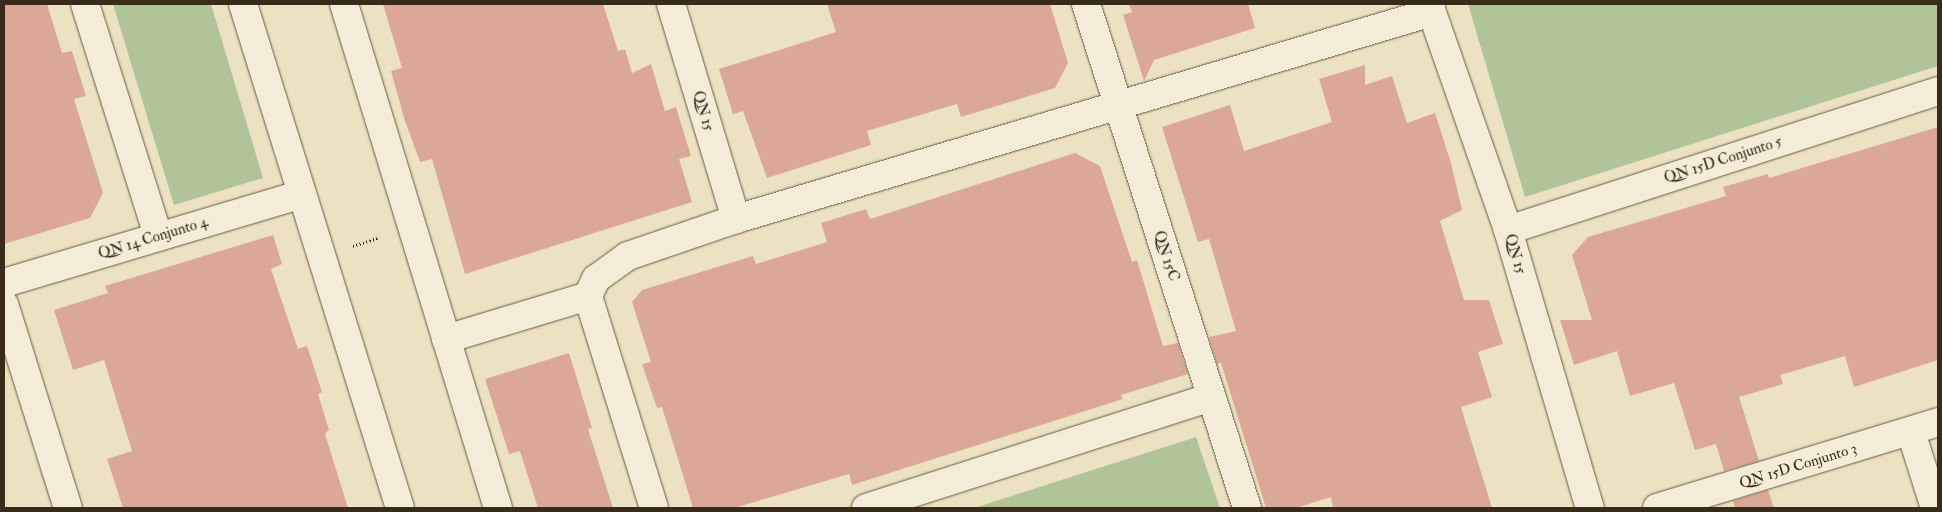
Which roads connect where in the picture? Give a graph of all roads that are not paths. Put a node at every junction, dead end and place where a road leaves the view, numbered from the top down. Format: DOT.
graph roads {
  1 [pos="85,4"];
  2 [pos="243,4"];
  3 [pos="344,4"];
  4 [pos="671,4"];
  5 [pos="1086,4"];
  6 [pos="1431,8"];
  7 [pos="1938,91"];
  8 [pos="1117,105"];
  9 [pos="302,194"];
  10 [pos="736,219"];
  11 [pos="1508,230"];
  12 [pos="158,236"];
  13 [pos="4,283"];
  14 [pos="588,296"];
  15 [pos="4,304"];
  16 [pos="446,339"];
  17 [pos="1212,397"];
  18 [pos="1938,422"];
  19 [pos="1911,432"];
  20 [pos="68,508"];
  21 [pos="400,508"];
  22 [pos="498,508"];
  23 [pos="654,508"];
  24 [pos="866,508"];
  25 [pos="1247,508"];
  26 [pos="1590,508"];
  27 [pos="1657,508"];
  28 [pos="1935,508"];
  1 -- 12 [label="street"];
  2 -- 9 [label="street"];
  3 -- 16 [label="street"];
  4 -- 10 [label="street, QN 15"];
  5 -- 8 [label="street, QN 15C"];
  6 -- 8 [label="street"];
  6 -- 11 [label="street, QN 15"];
  7 -- 11 [label="street, QN 15D Conjunto 5"];
  8 -- 10 [label="street"];
  8 -- 17 [label="street, QN 15C"];
  9 -- 12 [label="street, QN 14 Conjunto 4"];
  9 -- 21 [label="street"];
  10 -- 14 [label="street"];
  11 -- 26 [label="street, QN 15"];
  12 -- 13 [label="street, QN 14 Conjunto 4"];
  14 -- 16 [label="street"];
  14 -- 23 [label="street"];
  15 -- 20 [label="street"];
  16 -- 22 [label="street"];
  17 -- 24 [label="street"];
  17 -- 25 [label="street, QN 15C"];
  18 -- 19 [label="street, QN 15D Conjunto 3"];
  19 -- 27 [label="street, QN 15D Conjunto 3"];
  19 -- 28 [label="street"];
}
